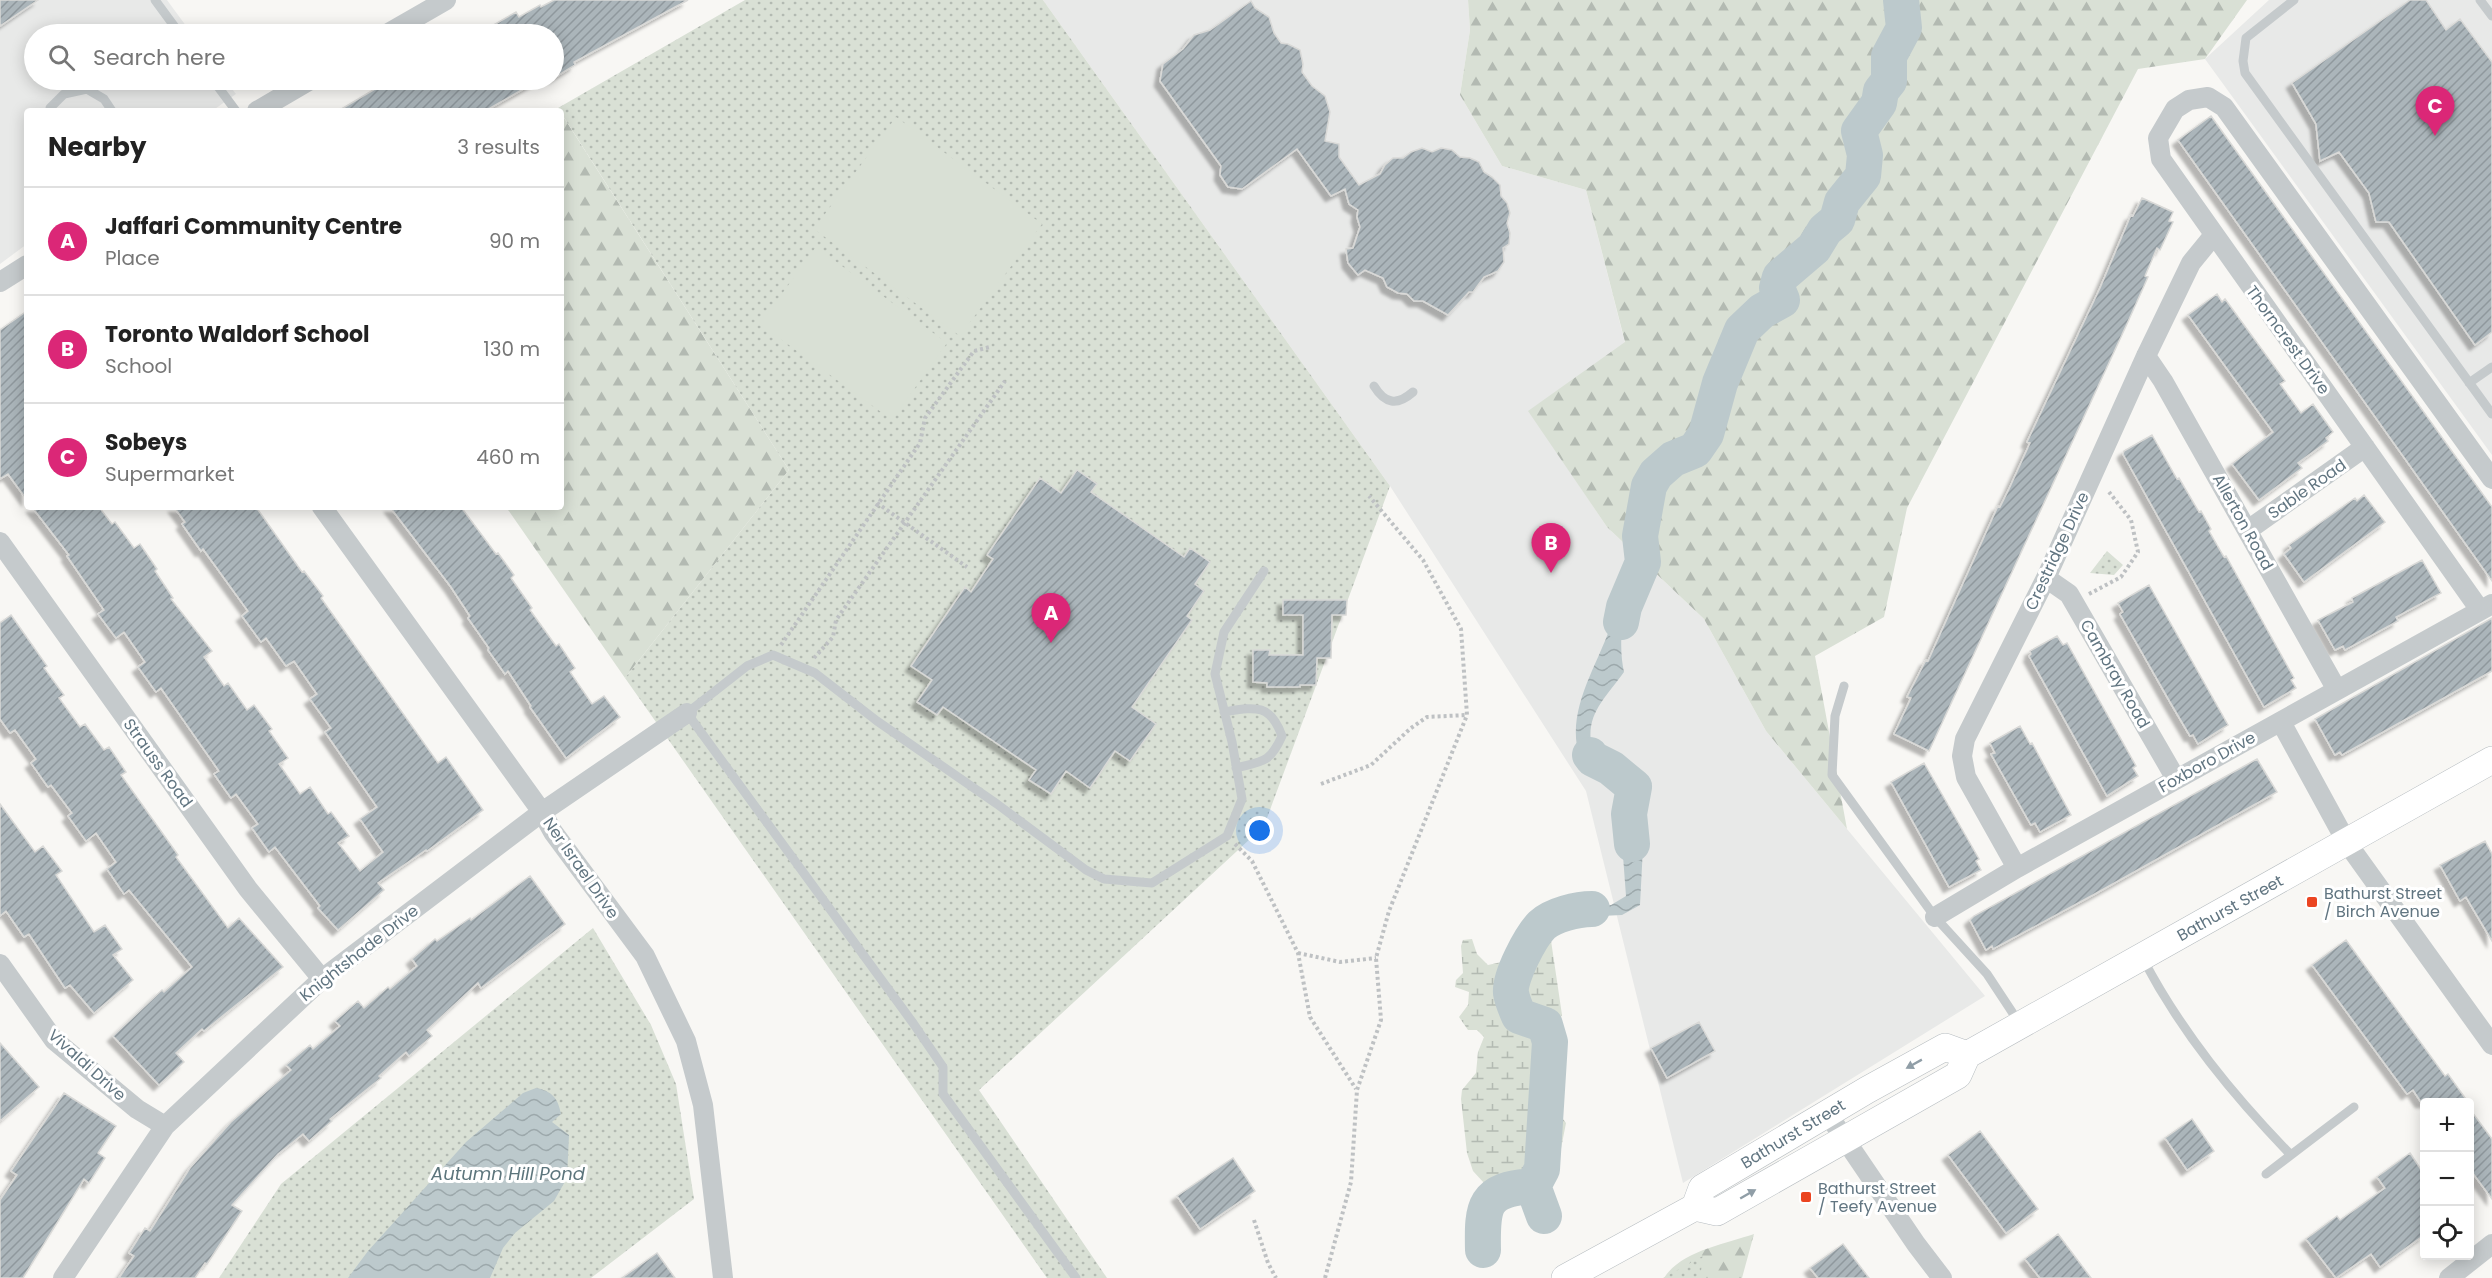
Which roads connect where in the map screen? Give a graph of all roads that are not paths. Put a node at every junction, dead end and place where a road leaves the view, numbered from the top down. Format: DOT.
graph roads {
  1 [pos="155,0"];
  2 [pos="445,0"];
  3 [pos="2294,0"];
  4 [pos="2481,0"];
  5 [pos="2492,16"];
  6 [pos="173,24"];
  7 [pos="404,24"];
  8 [pos="82,90"];
  9 [pos="89,90"];
  10 [pos="220,90"];
  11 [pos="293,90"];
  12 [pos="50,108"];
  13 [pos="110,108"];
  14 [pos="234,108"];
  15 [pos="262,108"];
  16 [pos="2213,236"];
  17 [pos="24,267"];
  18 [pos="0,282"];
  19 [pos="2146,356"];
  20 [pos="2492,367"];
  21 [pos="2469,382"];
  22 [pos="1374,386"];
  23 [pos="1413,392"];
  24 [pos="2492,414"];
  25 [pos="2365,447"];
  26 [pos="2492,479"];
  27 [pos="324,510"];
  28 [pos="2248,530"];
  29 [pos="0,542"];
  30 [pos="1263,571"];
  31 [pos="2046,578"];
  32 [pos="2486,607"];
  33 [pos="1844,686"];
  34 [pos="2337,690"];
  35 [pos="1224,712"];
  36 [pos="687,713"];
  37 [pos="2281,722"];
  38 [pos="2492,760"];
  39 [pos="1236,768"];
  40 [pos="2176,779"];
  41 [pos="542,812"];
  42 [pos="2347,843"];
  43 [pos="2017,868"];
  44 [pos="1935,917"];
  45 [pos="2141,957"];
  46 [pos="0,964"];
  47 [pos="322,979"];
  48 [pos="2020,1025"];
  49 [pos="2492,1045"];
  50 [pos="1967,1055"];
  51 [pos="2354,1107"];
  52 [pos="1827,1113"];
  53 [pos="165,1126"];
  54 [pos="1844,1138"];
  55 [pos="2290,1155"];
  56 [pos="2266,1174"];
  57 [pos="1695,1207"];
  58 [pos="2492,1244"];
  59 [pos="63,1278"];
  60 [pos="723,1278"];
  61 [pos="1076,1278"];
  62 [pos="1564,1278"];
  63 [pos="1942,1278"];
  64 [pos="2449,1278"];
  1 -- 6 [label="lane"];
  2 -- 7 [label="street"];
  3 -- 21 [label="lane"];
  4 -- 5 [label="lane"];
  8 -- 12 [label="lane"];
  9 -- 13 [label="lane"];
  10 -- 14 [label="lane"];
  11 -- 15 [label="street"];
  16 -- 19 [label="street, Crestridge Drive"];
  16 -- 25 [label="street, Thorncrest Drive"];
  16 -- 26 [label="street, Thorncrest Drive"];
  17 -- 18 [label="street"];
  19 -- 28 [label="street, Allerton Road"];
  19 -- 31 [label="street, Crestridge Drive"];
  20 -- 21 [label="lane"];
  21 -- 24 [label="lane"];
  22 -- 23 [label="lane"];
  25 -- 28 [label="street, Sable Road"];
  25 -- 32 [label="street, Thorncrest Drive"];
  27 -- 41 [label="street, Ner Israel Drive"];
  28 -- 34 [label="street, Allerton Road"];
  29 -- 47 [label="street, Strauss Road"];
  30 -- 35 [label="lane"];
  31 -- 40 [label="street, Cambray Road"];
  31 -- 43 [label="street, Crestridge Drive"];
  32 -- 34 [label="street, Foxboro Drive"];
  33 -- 44 [label="lane"];
  34 -- 37 [label="street, Foxboro Drive"];
  35 -- 39 [label="lane"];
  35 -- 39 [label="lane"];
  36 -- 39 [label="lane"];
  36 -- 41 [label="street, Knightshade Drive"];
  36 -- 61 [label="lane"];
  37 -- 40 [label="street, Foxboro Drive"];
  37 -- 42 [label="street"];
  38 -- 42 [label="main road, Bathurst Street"];
  40 -- 43 [label="street, Foxboro Drive"];
  41 -- 47 [label="street, Knightshade Drive"];
  41 -- 60 [label="street, Ner Israel Drive"];
  42 -- 45 [label="main road, Bathurst Street"];
  42 -- 49 [label="street"];
  43 -- 44 [label="street, Foxboro Drive"];
  44 -- 48 [label="lane"];
  45 -- 48 [label="main road, Bathurst Street"];
  45 -- 55 [label="lane"];
  46 -- 53 [label="street, Vivaldi Drive"];
  47 -- 53 [label="street, Knightshade Drive"];
  48 -- 50 [label="main road, Bathurst Street"];
  50 -- 52 [label="main road, Bathurst Street, one-way"];
  50 -- 54 [label="main road, Bathurst Street"];
  51 -- 55 [label="lane"];
  52 -- 54 [label="street"];
  52 -- 57 [label="main road, Bathurst Street"];
  53 -- 59 [label="street, Knightshade Drive"];
  57 -- 54 [label="main road, Bathurst Street, one-way"];
  54 -- 63 [label="street"];
  55 -- 56 [label="lane"];
  57 -- 62 [label="main road, Bathurst Street"];
  58 -- 64 [label="street"];
}
